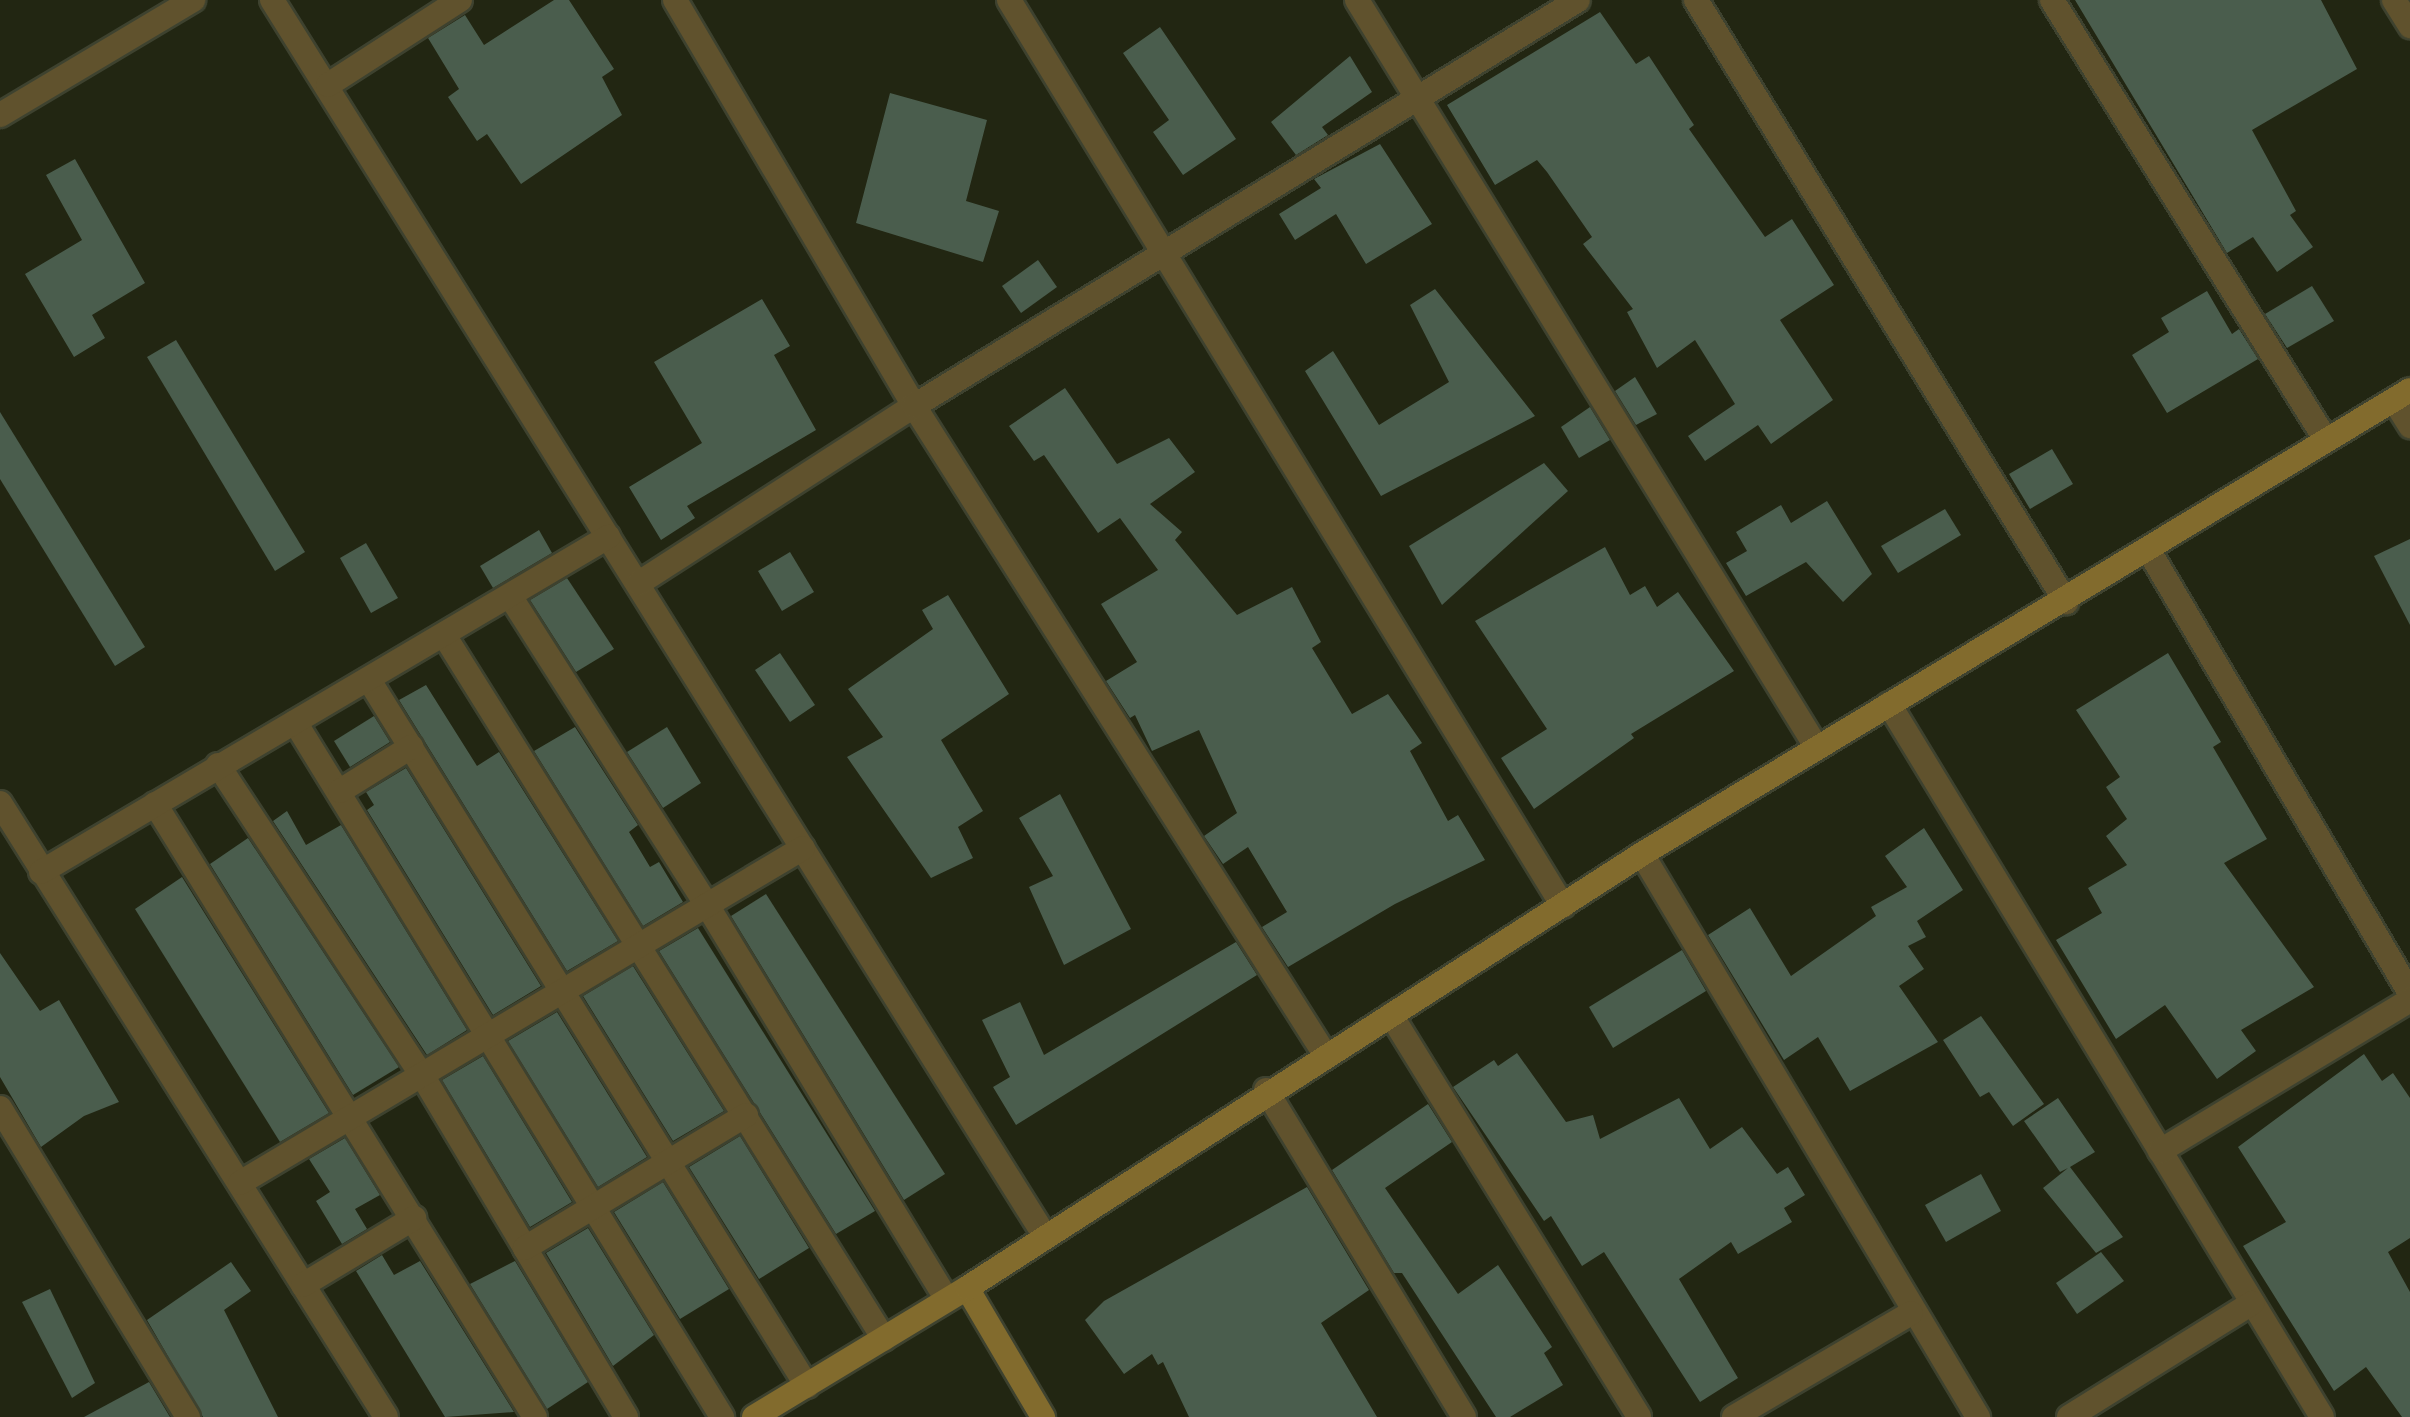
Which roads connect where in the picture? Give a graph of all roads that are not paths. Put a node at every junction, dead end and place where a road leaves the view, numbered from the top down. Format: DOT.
graph roads {
  1 [pos="193,0"];
  2 [pos="272,0"];
  3 [pos="460,0"];
  4 [pos="675,0"];
  5 [pos="1009,0"];
  6 [pos="1357,0"];
  7 [pos="1578,0"];
  8 [pos="1696,0"];
  9 [pos="2052,0"];
  10 [pos="2394,0"];
  11 [pos="2410,26"];
  12 [pos="328,85"];
  13 [pos="1417,99"];
  14 [pos="0,115"];
  15 [pos="1162,258"];
  16 [pos="2402,395"];
  17 [pos="914,406"];
  18 [pos="2410,426"];
  19 [pos="2326,440"];
  20 [pos="608,537"];
  21 [pos="2149,551"];
  22 [pos="639,583"];
  23 [pos="510,596"];
  24 [pos="2066,602"];
  25 [pos="444,635"];
  26 [pos="369,680"];
  27 [pos="1889,704"];
  28 [pos="295,722"];
  29 [pos="411,747"];
  30 [pos="1817,748"];
  31 [pos="218,765"];
  32 [pos="340,791"];
  33 [pos="0,803"];
  34 [pos="155,804"];
  35 [pos="10,842"];
  36 [pos="803,848"];
  37 [pos="1642,854"];
  38 [pos="41,872"];
  39 [pos="707,905"];
  40 [pos="1563,906"];
  41 [pos="641,944"];
  42 [pos="562,991"];
  43 [pos="2410,993"];
  44 [pos="2410,1000"];
  45 [pos="1391,1015"];
  46 [pos="489,1035"];
  47 [pos="1326,1056"];
  48 [pos="422,1075"];
  49 [pos="1266,1090"];
  50 [pos="0,1108"];
  51 [pos="746,1115"];
  52 [pos="352,1116"];
  53 [pos="2160,1151"];
  54 [pos="666,1163"];
  55 [pos="240,1183"];
  56 [pos="591,1209"];
  57 [pos="414,1218"];
  58 [pos="1045,1236"];
  59 [pos="525,1248"];
  60 [pos="303,1285"];
  61 [pos="957,1294"];
  62 [pos="2252,1303"];
  63 [pos="1911,1313"];
  64 [pos="884,1339"];
  65 [pos="807,1386"];
  66 [pos="188,1417"];
  67 [pos="386,1417"];
  68 [pos="535,1417"];
  69 [pos="626,1417"];
  70 [pos="722,1417"];
  71 [pos="754,1417"];
  72 [pos="1043,1417"];
  73 [pos="1464,1417"];
  74 [pos="1639,1417"];
  75 [pos="1734,1417"];
  76 [pos="1978,1417"];
  77 [pos="2069,1417"];
  78 [pos="2322,1417"];
  1 -- 14 [label="street"];
  2 -- 12 [label="street"];
  3 -- 12 [label="street"];
  4 -- 17 [label="street"];
  5 -- 15 [label="street"];
  6 -- 13 [label="street"];
  7 -- 13 [label="street"];
  8 -- 24 [label="street"];
  9 -- 19 [label="street"];
  10 -- 11 [label="street"];
  12 -- 20 [label="street"];
  13 -- 15 [label="street"];
  13 -- 30 [label="street"];
  15 -- 17 [label="street"];
  15 -- 40 [label="street"];
  16 -- 18 [label="street"];
  16 -- 19 [label="street"];
  17 -- 22 [label="street"];
  17 -- 47 [label="street"];
  19 -- 21 [label="street"];
  20 -- 22 [label="street"];
  20 -- 23 [label="street"];
  21 -- 24 [label="street"];
  21 -- 43 [label="street"];
  22 -- 36 [label="street"];
  23 -- 25 [label="street"];
  23 -- 39 [label="street"];
  24 -- 27 [label="street"];
  25 -- 26 [label="street"];
  25 -- 41 [label="street"];
  26 -- 28 [label="street"];
  26 -- 29 [label="street"];
  27 -- 30 [label="street"];
  27 -- 53 [label="street"];
  28 -- 31 [label="street"];
  28 -- 32 [label="street"];
  29 -- 32 [label="street"];
  29 -- 42 [label="street"];
  30 -- 37 [label="street"];
  31 -- 34 [label="street"];
  31 -- 48 [label="street"];
  32 -- 46 [label="street"];
  33 -- 35 [label="street"];
  34 -- 38 [label="street"];
  34 -- 52 [label="street"];
  35 -- 38 [label="street"];
  36 -- 39 [label="street"];
  36 -- 58 [label="street"];
  37 -- 40 [label="street"];
  37 -- 63 [label="street"];
  38 -- 55 [label="street"];
  39 -- 41 [label="street"];
  39 -- 61 [label="street"];
  40 -- 45 [label="street"];
  41 -- 42 [label="street"];
  41 -- 51 [label="street"];
  42 -- 46 [label="street"];
  42 -- 54 [label="street"];
  44 -- 53 [label="street"];
  45 -- 47 [label="street"];
  45 -- 74 [label="street"];
  46 -- 48 [label="street"];
  46 -- 56 [label="street"];
  47 -- 49 [label="street"];
  48 -- 52 [label="street"];
  48 -- 59 [label="street"];
  49 -- 58 [label="street"];
  49 -- 73 [label="street"];
  50 -- 66 [label="street"];
  51 -- 54 [label="street"];
  51 -- 64 [label="street"];
  52 -- 55 [label="street"];
  52 -- 57 [label="street"];
  53 -- 62 [label="street"];
  54 -- 56 [label="street"];
  54 -- 65 [label="street"];
  55 -- 60 [label="street"];
  56 -- 59 [label="street"];
  56 -- 70 [label="street"];
  57 -- 60 [label="street"];
  57 -- 68 [label="street"];
  58 -- 61 [label="street"];
  59 -- 69 [label="street"];
  60 -- 67 [label="street"];
  61 -- 64 [label="street"];
  61 -- 72 [label="street"];
  62 -- 77 [label="street"];
  62 -- 78 [label="street"];
  63 -- 75 [label="street"];
  63 -- 76 [label="street"];
  64 -- 65 [label="street"];
  65 -- 71 [label="street"];
}
